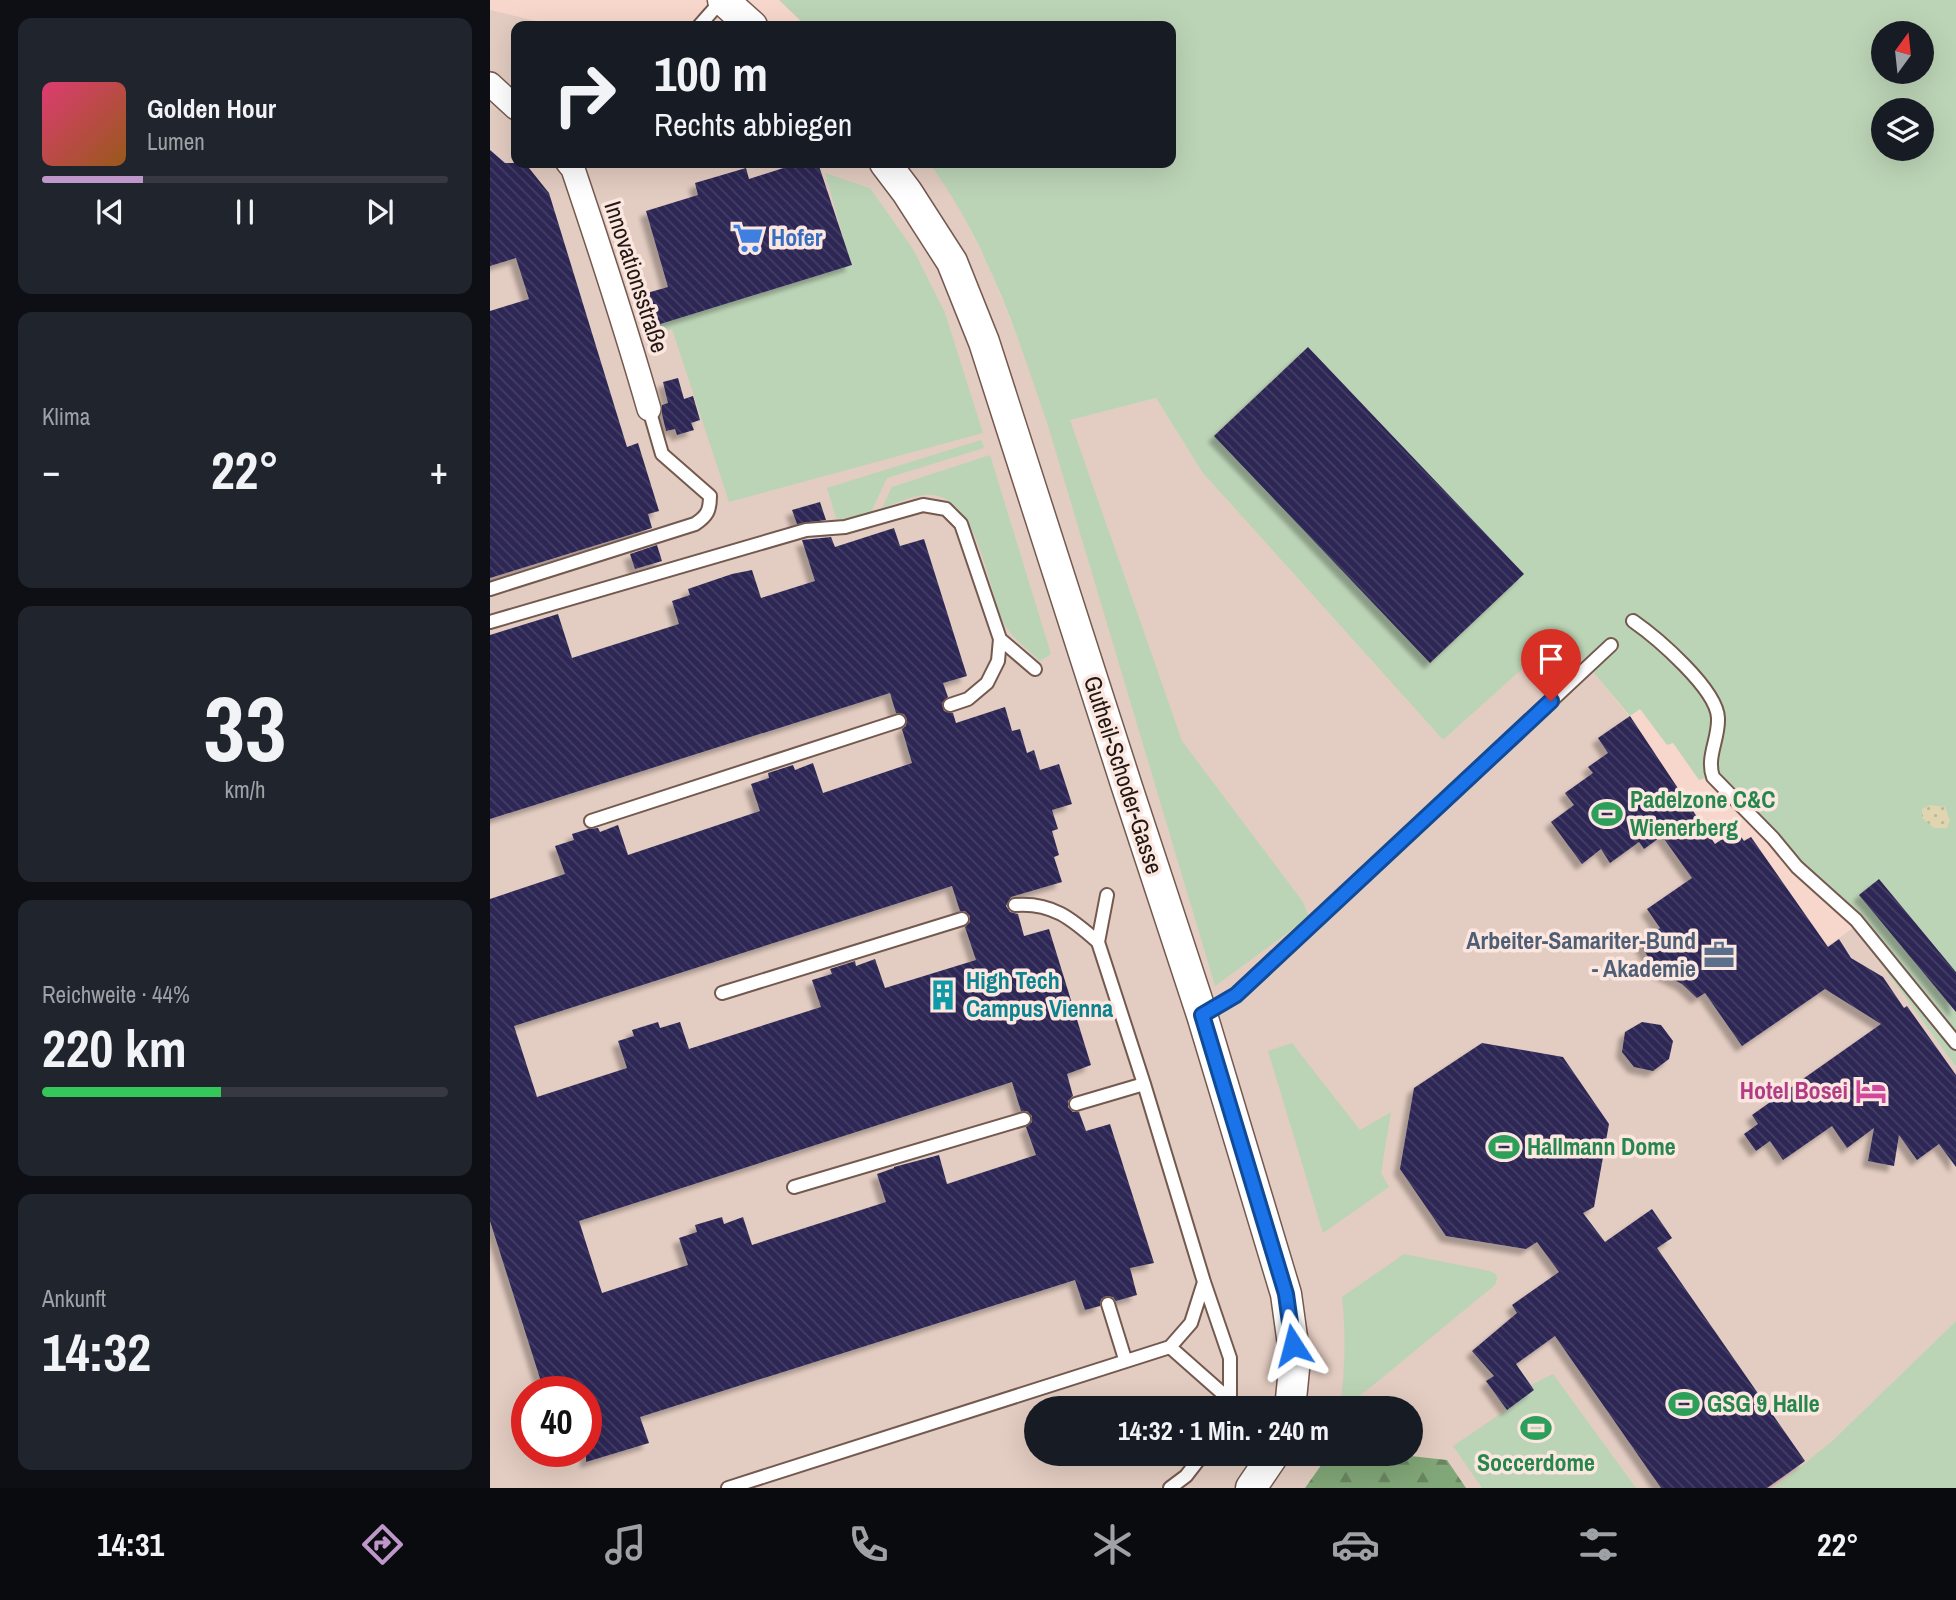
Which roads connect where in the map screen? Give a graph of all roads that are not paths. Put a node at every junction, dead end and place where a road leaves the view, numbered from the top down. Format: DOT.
graph roads {
  1 [pos="723,0"];
  2 [pos="704,21"];
  3 [pos="746,21"];
  4 [pos="490,85"];
  5 [pos="511,104"];
  6 [pos="572,168"];
  7 [pos="889,168"];
  8 [pos="649,409"];
  9 [pos="490,589"];
  10 [pos="1633,621"];
  11 [pos="490,622"];
  12 [pos="1000,639"];
  13 [pos="1611,645"];
  14 [pos="1035,669"];
  15 [pos="950,705"];
  16 [pos="899,721"];
  17 [pos="591,821"];
  18 [pos="1107,895"];
  19 [pos="1015,905"];
  20 [pos="962,919"];
  21 [pos="1098,942"];
  22 [pos="722,993"];
  23 [pos="1202,1015"];
  24 [pos="1956,1043"];
  25 [pos="1144,1084"];
  26 [pos="1076,1104"];
  27 [pos="1024,1119"];
  28 [pos="794,1187"];
  29 [pos="1204,1282"];
  30 [pos="1108,1304"];
  31 [pos="1170,1347"];
  32 [pos="1125,1359"];
  33 [pos="1220,1396"];
  34 [pos="1229,1396"];
  35 [pos="1292,1396"];
  36 [pos="1194,1466"];
  37 [pos="1267,1466"];
  38 [pos="728,1488"];
  39 [pos="1170,1488"];
  40 [pos="1251,1488"];
  1 -- 2 [label="lane"];
  1 -- 3 [label="street"];
  4 -- 5 [label="street"];
  6 -- 8 [label="street, Innovationsstraße"];
  7 -- 23 [label="street, Gutheil-Schoder-Gasse"];
  8 -- 9 [label="lane"];
  10 -- 24 [label="lane"];
  11 -- 12 [label="lane"];
  12 -- 14 [label="lane"];
  12 -- 15 [label="lane"];
  13 -- 23 [label="lane"];
  16 -- 17 [label="lane"];
  18 -- 21 [label="lane"];
  19 -- 21 [label="lane"];
  20 -- 22 [label="lane"];
  21 -- 25 [label="lane"];
  23 -- 35 [label="street, Gutheil-Schoder-Gasse"];
  25 -- 26 [label="lane"];
  25 -- 29 [label="lane"];
  27 -- 28 [label="lane"];
  29 -- 31 [label="lane"];
  29 -- 34 [label="lane"];
  30 -- 32 [label="lane"];
  31 -- 32 [label="lane"];
  31 -- 33 [label="lane"];
  32 -- 38 [label="lane"];
  36 -- 39 [label="lane"];
  37 -- 40 [label="street"];
}
